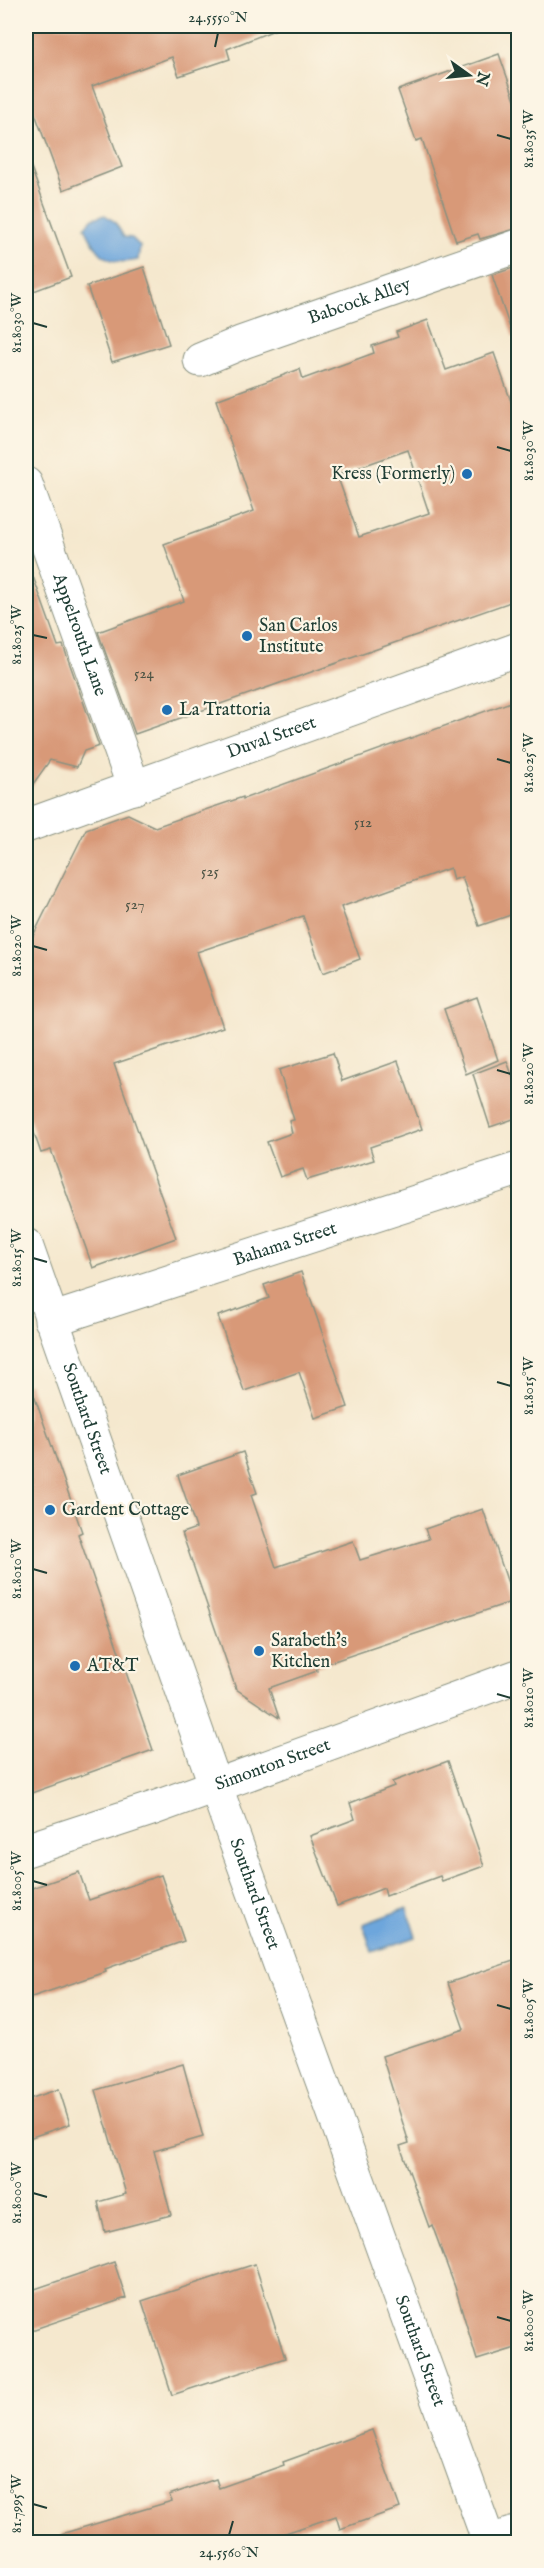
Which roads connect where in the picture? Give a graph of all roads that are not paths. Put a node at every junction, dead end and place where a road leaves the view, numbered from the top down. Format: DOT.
graph roads {
  1 [pos="519,246"];
  2 [pos="200,360"];
  3 [pos="26,484"];
  4 [pos="519,649"];
  5 [pos="134,788"];
  6 [pos="26,826"];
  7 [pos="519,1168"];
  8 [pos="26,1245"];
  9 [pos="51,1320"];
  10 [pos="519,1676"];
  11 [pos="216,1786"];
  12 [pos="26,1850"];
  13 [pos="519,2532"];
  14 [pos="489,2542"];
  1 -- 2 [label="street, Babcock Alley"];
  3 -- 5 [label="street, Appelrouth Lane"];
  4 -- 5 [label="street, Duval Street"];
  5 -- 6 [label="street, Duval Street"];
  7 -- 9 [label="street, Bahama Street"];
  8 -- 9 [label="street, Southard Street"];
  9 -- 11 [label="street, Southard Street"];
  10 -- 11 [label="street, Simonton Street"];
  11 -- 12 [label="street, Simonton Street"];
  11 -- 14 [label="street, Southard Street"];
  13 -- 14 [label="street"];
}
